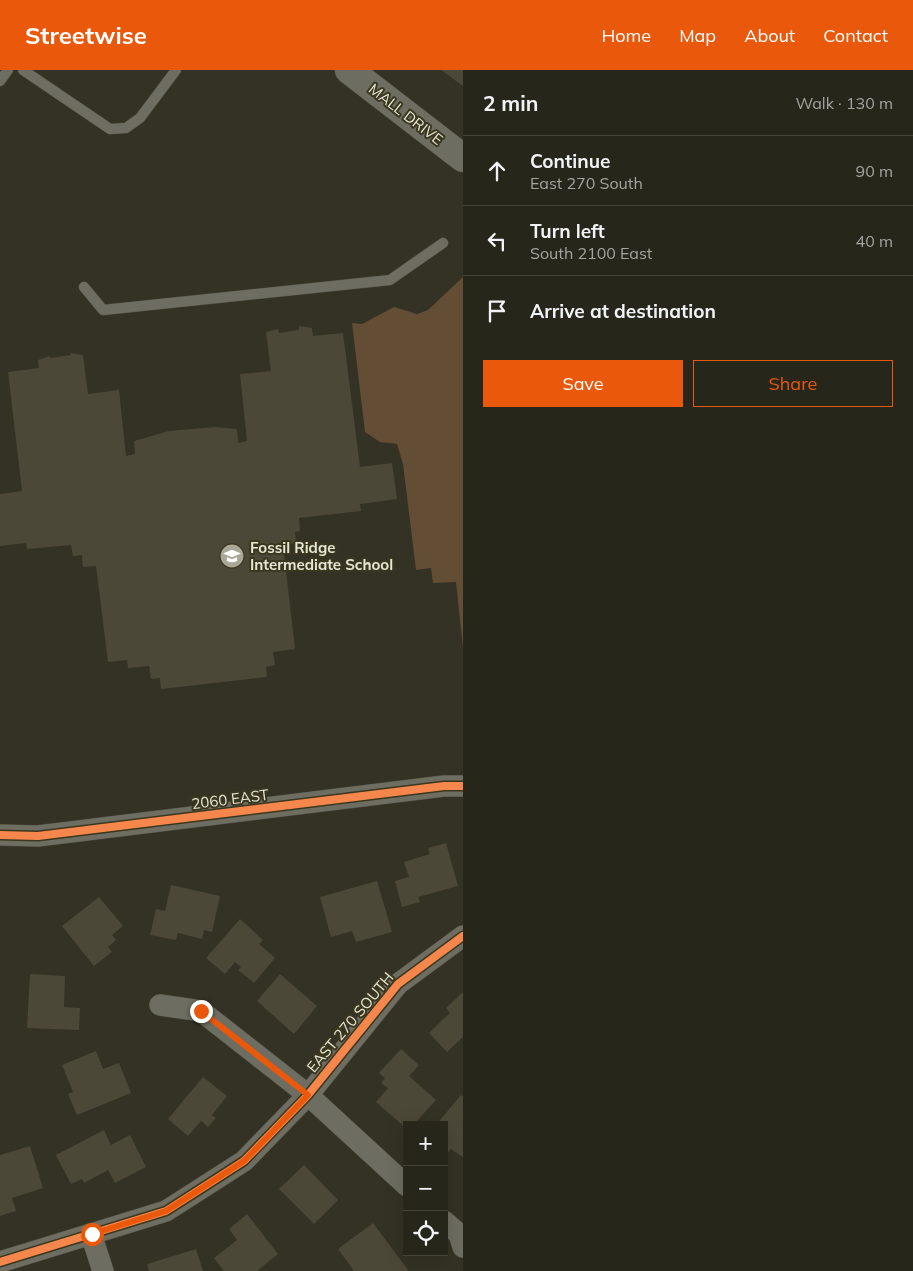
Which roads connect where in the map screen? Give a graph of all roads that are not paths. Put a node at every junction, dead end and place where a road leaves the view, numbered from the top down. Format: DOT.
graph roads {
  1 [pos="8,70"];
  2 [pos="23,70"];
  3 [pos="176,70"];
  4 [pos="349,70"];
  5 [pos="0,81"];
  6 [pos="463,158"];
  7 [pos="443,243"];
  8 [pos="84,288"];
  9 [pos="463,786"];
  10 [pos="0,835"];
  11 [pos="463,936"];
  12 [pos="160,1005"];
  13 [pos="308,1095"];
  14 [pos="403,1182"];
  15 [pos="448,1224"];
  16 [pos="92,1234"];
  17 [pos="463,1247"];
  18 [pos="0,1262"];
  19 [pos="103,1271"];
  1 -- 5 [label="lane"];
  2 -- 3 [label="lane"];
  4 -- 6 [label="main road, MALL DRIVE"];
  7 -- 8 [label="lane"];
  9 -- 10 [label="street, 2060 EAST"];
  11 -- 13 [label="street, EAST 270 SOUTH"];
  12 -- 13 [label="street"];
  13 -- 14 [label="street"];
  13 -- 16 [label="street, EAST 270 SOUTH"];
  15 -- 17 [label="street"];
  16 -- 18 [label="street, EAST 270 SOUTH"];
  16 -- 19 [label="street"];
}
